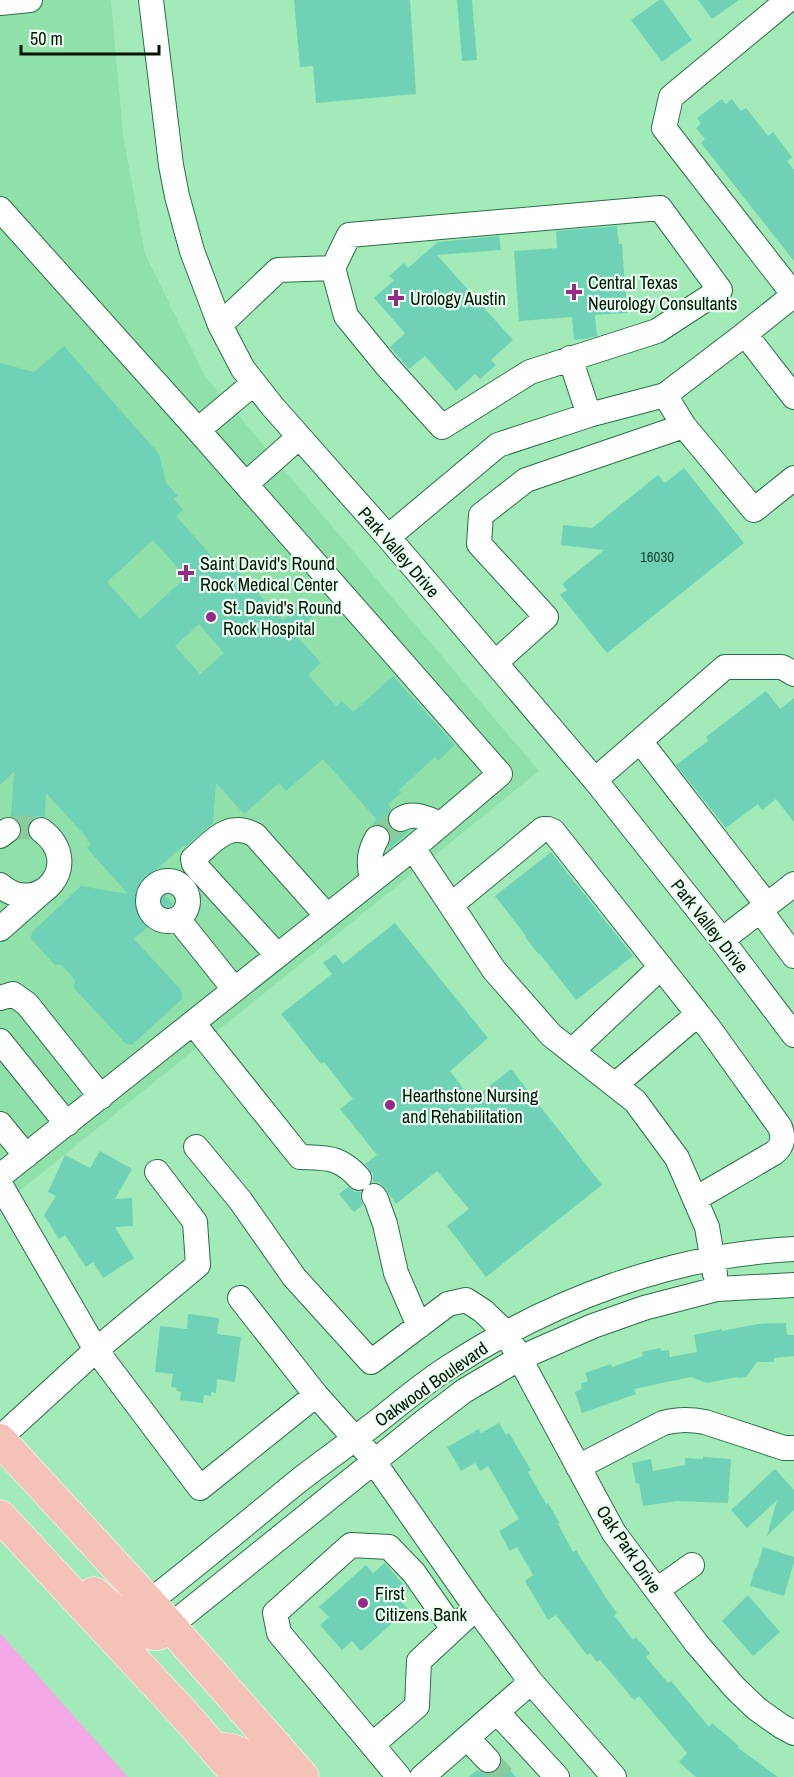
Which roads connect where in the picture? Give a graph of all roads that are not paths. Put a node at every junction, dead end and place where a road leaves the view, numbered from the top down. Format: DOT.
graph roads {
  1 [pos="30,0"];
  2 [pos="152,0"];
  3 [pos="788,0"];
  4 [pos="0,3"];
  5 [pos="0,209"];
  6 [pos="333,268"];
  7 [pos="791,286"];
  8 [pos="220,325"];
  9 [pos="745,334"];
  10 [pos="570,358"];
  11 [pos="254,383"];
  12 [pos="665,395"];
  13 [pos="794,397"];
  14 [pos="589,415"];
  15 [pos="684,426"];
  16 [pos="198,430"];
  17 [pos="299,437"];
  18 [pos="794,478"];
  19 [pos="246,484"];
  20 [pos="387,537"];
  21 [pos="495,663"];
  22 [pos="794,674"];
  23 [pos="640,741"];
  24 [pos="595,780"];
  25 [pos="401,819"];
  26 [pos="441,824"];
  27 [pos="40,830"];
  28 [pos="377,838"];
  29 [pos="412,848"];
  30 [pos="372,879"];
  31 [pos="794,884"];
  32 [pos="0,885"];
  33 [pos="43,891"];
  34 [pos="451,905"];
  35 [pos="764,908"];
  36 [pos="327,916"];
  37 [pos="178,919"];
  38 [pos="0,929"];
  39 [pos="722,940"];
  40 [pos="277,955"];
  41 [pos="794,956"];
  42 [pos="661,967"];
  43 [pos="234,989"];
  44 [pos="0,998"];
  45 [pos="698,1014"];
  46 [pos="193,1023"];
  47 [pos="794,1035"];
  48 [pos="0,1041"];
  49 [pos="572,1051"];
  50 [pos="615,1085"];
  51 [pos="101,1097"];
  52 [pos="0,1124"];
  53 [pos="67,1124"];
  54 [pos="196,1147"];
  55 [pos="26,1156"];
  56 [pos="157,1172"];
  57 [pos="0,1176"];
  58 [pos="0,1184"];
  59 [pos="695,1199"];
  60 [pos="794,1249"];
  61 [pos="712,1260"];
  62 [pos="794,1284"];
  63 [pos="717,1289"];
  64 [pos="240,1298"];
  65 [pos="419,1326"];
  66 [pos="506,1332"];
  67 [pos="96,1350"];
  68 [pos="520,1358"];
  69 [pos="316,1395"];
  70 [pos="356,1438"];
  71 [pos="0,1439"];
  72 [pos="794,1448"];
  73 [pos="374,1462"];
  74 [pos="578,1467"];
  75 [pos="0,1490"];
  76 [pos="0,1516"];
  77 [pos="692,1565"];
  78 [pos="657,1590"];
  79 [pos="149,1602"];
  80 [pos="476,1608"];
  81 [pos="170,1626"];
  82 [pos="453,1629"];
  83 [pos="531,1682"];
  84 [pos="497,1712"];
  85 [pos="794,1733"];
  86 [pos="467,1738"];
  87 [pos="372,1745"];
  88 [pos="215,1750"];
  89 [pos="488,1760"];
  90 [pos="431,1774"];
  91 [pos="239,1777"];
  92 [pos="268,1777"];
  93 [pos="303,1777"];
  94 [pos="399,1777"];
  95 [pos="557,1777"];
  96 [pos="614,1777"];
  1 -- 4 [label="street"];
  2 -- 8 [label="street, Park Valley Drive"];
  3 -- 7 [label="street"];
  5 -- 16 [label="street"];
  6 -- 8 [label="street"];
  6 -- 10 [label="street"];
  6 -- 10 [label="street"];
  7 -- 9 [label="street"];
  8 -- 11 [label="street, Park Valley Drive"];
  9 -- 12 [label="street"];
  9 -- 13 [label="street"];
  10 -- 14 [label="street"];
  11 -- 16 [label="street"];
  11 -- 17 [label="street, Park Valley Drive"];
  12 -- 14 [label="street"];
  12 -- 15 [label="street"];
  14 -- 20 [label="street"];
  15 -- 18 [label="street"];
  15 -- 21 [label="street"];
  16 -- 19 [label="street"];
  17 -- 19 [label="street"];
  17 -- 20 [label="street, Park Valley Drive"];
  19 -- 26 [label="street"];
  20 -- 21 [label="street, Park Valley Drive"];
  21 -- 24 [label="street, Park Valley Drive"];
  22 -- 23 [label="street"];
  23 -- 24 [label="street"];
  23 -- 35 [label="street"];
  24 -- 39 [label="street, Park Valley Drive"];
  25 -- 26 [label="street"];
  26 -- 29 [label="street"];
  27 -- 33 [label="street"];
  28 -- 30 [label="street"];
  29 -- 30 [label="street"];
  29 -- 34 [label="street"];
  30 -- 36 [label="street"];
  31 -- 35 [label="street"];
  32 -- 33 [label="street"];
  33 -- 38 [label="street"];
  34 -- 42 [label="street"];
  34 -- 49 [label="street"];
  35 -- 39 [label="street"];
  35 -- 41 [label="street"];
  36 -- 40 [label="street"];
  36 -- 40 [label="street"];
  37 -- 43 [label="street"];
  39 -- 47 [label="street, Park Valley Drive"];
  40 -- 43 [label="street"];
  42 -- 45 [label="street"];
  42 -- 49 [label="street"];
  43 -- 46 [label="street"];
  44 -- 51 [label="street"];
  45 -- 50 [label="street"];
  45 -- 59 [label="street"];
  46 -- 51 [label="street"];
  46 -- 65 [label="street"];
  48 -- 53 [label="street"];
  49 -- 50 [label="street"];
  50 -- 59 [label="street"];
  51 -- 53 [label="street"];
  52 -- 55 [label="street"];
  53 -- 55 [label="street"];
  54 -- 65 [label="street"];
  55 -- 57 [label="street"];
  56 -- 67 [label="street"];
  58 -- 67 [label="street"];
  59 -- 61 [label="street"];
  60 -- 61 [label="street, Oakwood Boulevard"];
  61 -- 63 [label="street"];
  61 -- 66 [label="street, Oakwood Boulevard"];
  62 -- 63 [label="street, Oakwood Boulevard"];
  63 -- 68 [label="street, Oakwood Boulevard"];
  64 -- 69 [label="street"];
  65 -- 66 [label="street, Oak Park Drive"];
  66 -- 68 [label="street, Oak Park Drive"];
  66 -- 70 [label="street, Oakwood Boulevard"];
  67 -- 69 [label="street"];
  67 -- 71 [label="street"];
  68 -- 73 [label="street, Oakwood Boulevard"];
  68 -- 74 [label="street, Oak Park Drive"];
  69 -- 70 [label="street"];
  70 -- 73 [label="street"];
  70 -- 79 [label="street, Oakwood Boulevard"];
  71 -- 79 [label="main road"];
  72 -- 74 [label="street"];
  73 -- 80 [label="street"];
  73 -- 81 [label="street, Oakwood Boulevard"];
  74 -- 78 [label="street, Oak Park Drive"];
  75 -- 81 [label="main road"];
  76 -- 88 [label="main road"];
  77 -- 78 [label="street"];
  78 -- 85 [label="street, Oak Park Drive"];
  79 -- 81 [label="main road"];
  80 -- 82 [label="street"];
  80 -- 83 [label="street"];
  81 -- 93 [label="main road"];
  82 -- 87 [label="street"];
  82 -- 87 [label="street"];
  83 -- 84 [label="street"];
  83 -- 96 [label="street"];
  84 -- 86 [label="street"];
  84 -- 95 [label="street"];
  86 -- 89 [label="street"];
  86 -- 90 [label="street"];
  87 -- 94 [label="street"];
  88 -- 91 [label="main road"];
  88 -- 92 [label="main road"];
}
